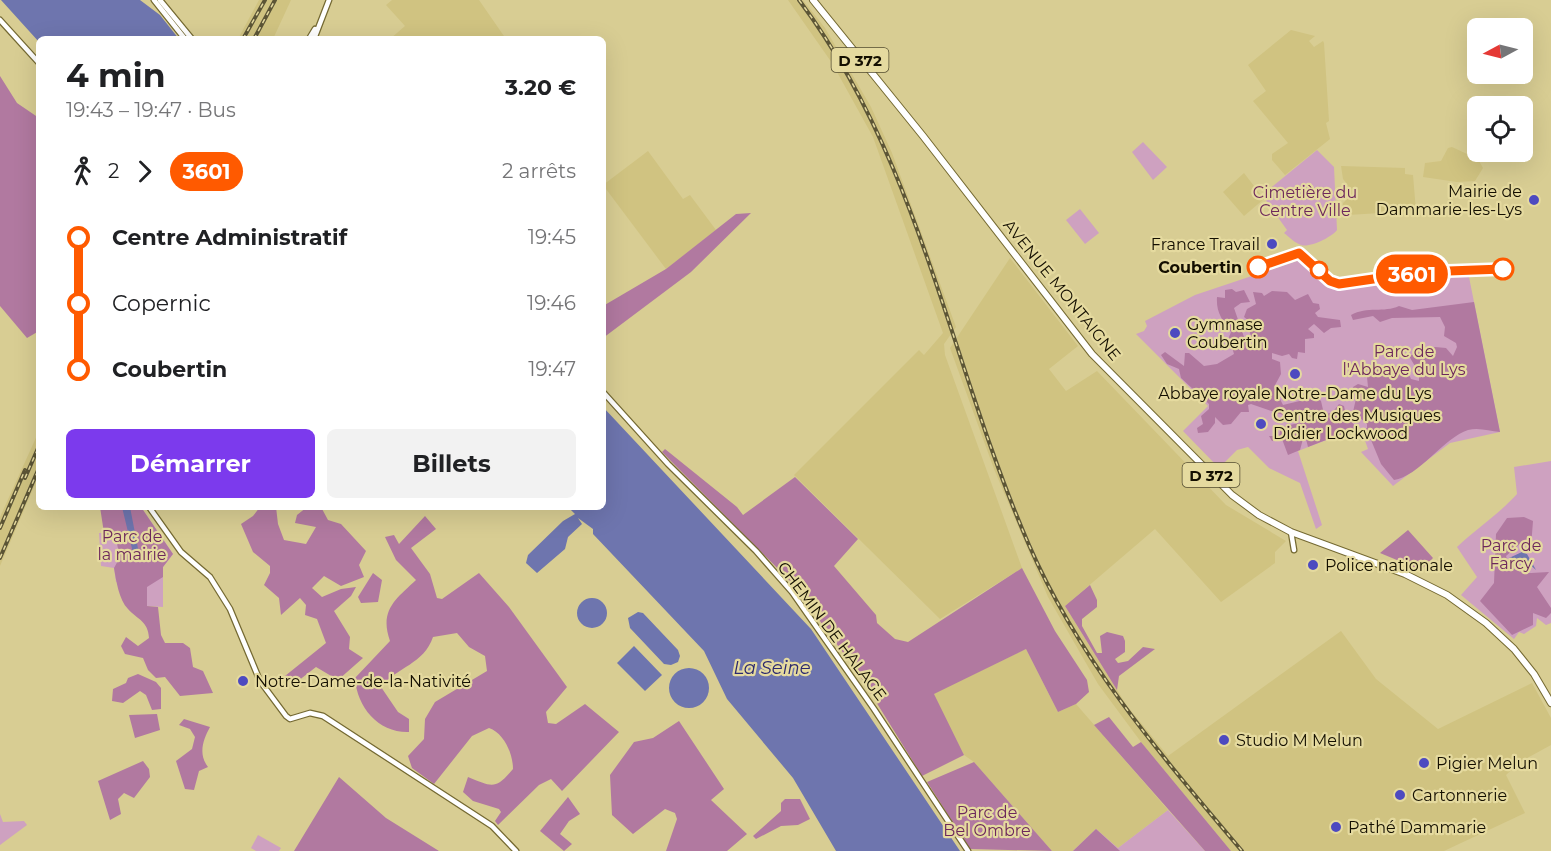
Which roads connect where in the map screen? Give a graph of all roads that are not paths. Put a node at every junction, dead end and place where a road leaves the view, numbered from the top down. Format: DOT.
graph roads {
  1 [pos="154,0"];
  2 [pos="160,0"];
  3 [pos="329,0"];
  4 [pos="813,0"];
  5 [pos="0,20"];
  6 [pos="183,36"];
  7 [pos="190,36"];
  8 [pos="312,36"];
  9 [pos="36,60"];
  10 [pos="606,395"];
  11 [pos="151,510"];
  12 [pos="1291,532"];
  13 [pos="1294,550"];
  14 [pos="1551,703"];
  15 [pos="516,851"];
  16 [pos="968,851"];
  1 -- 6 [label="street"];
  2 -- 7 [label="street"];
  3 -- 8 [label="street"];
  4 -- 12 [label="main road, AVENUE MONTAIGNE / D 372"];
  5 -- 9 [label="street"];
  10 -- 16 [label="street, CHEMIN DE HALAGE"];
  11 -- 15 [label="street"];
  12 -- 13 [label="street"];
  12 -- 14 [label="main road, AVENUE MONTAIGNE / D 372"];
}
